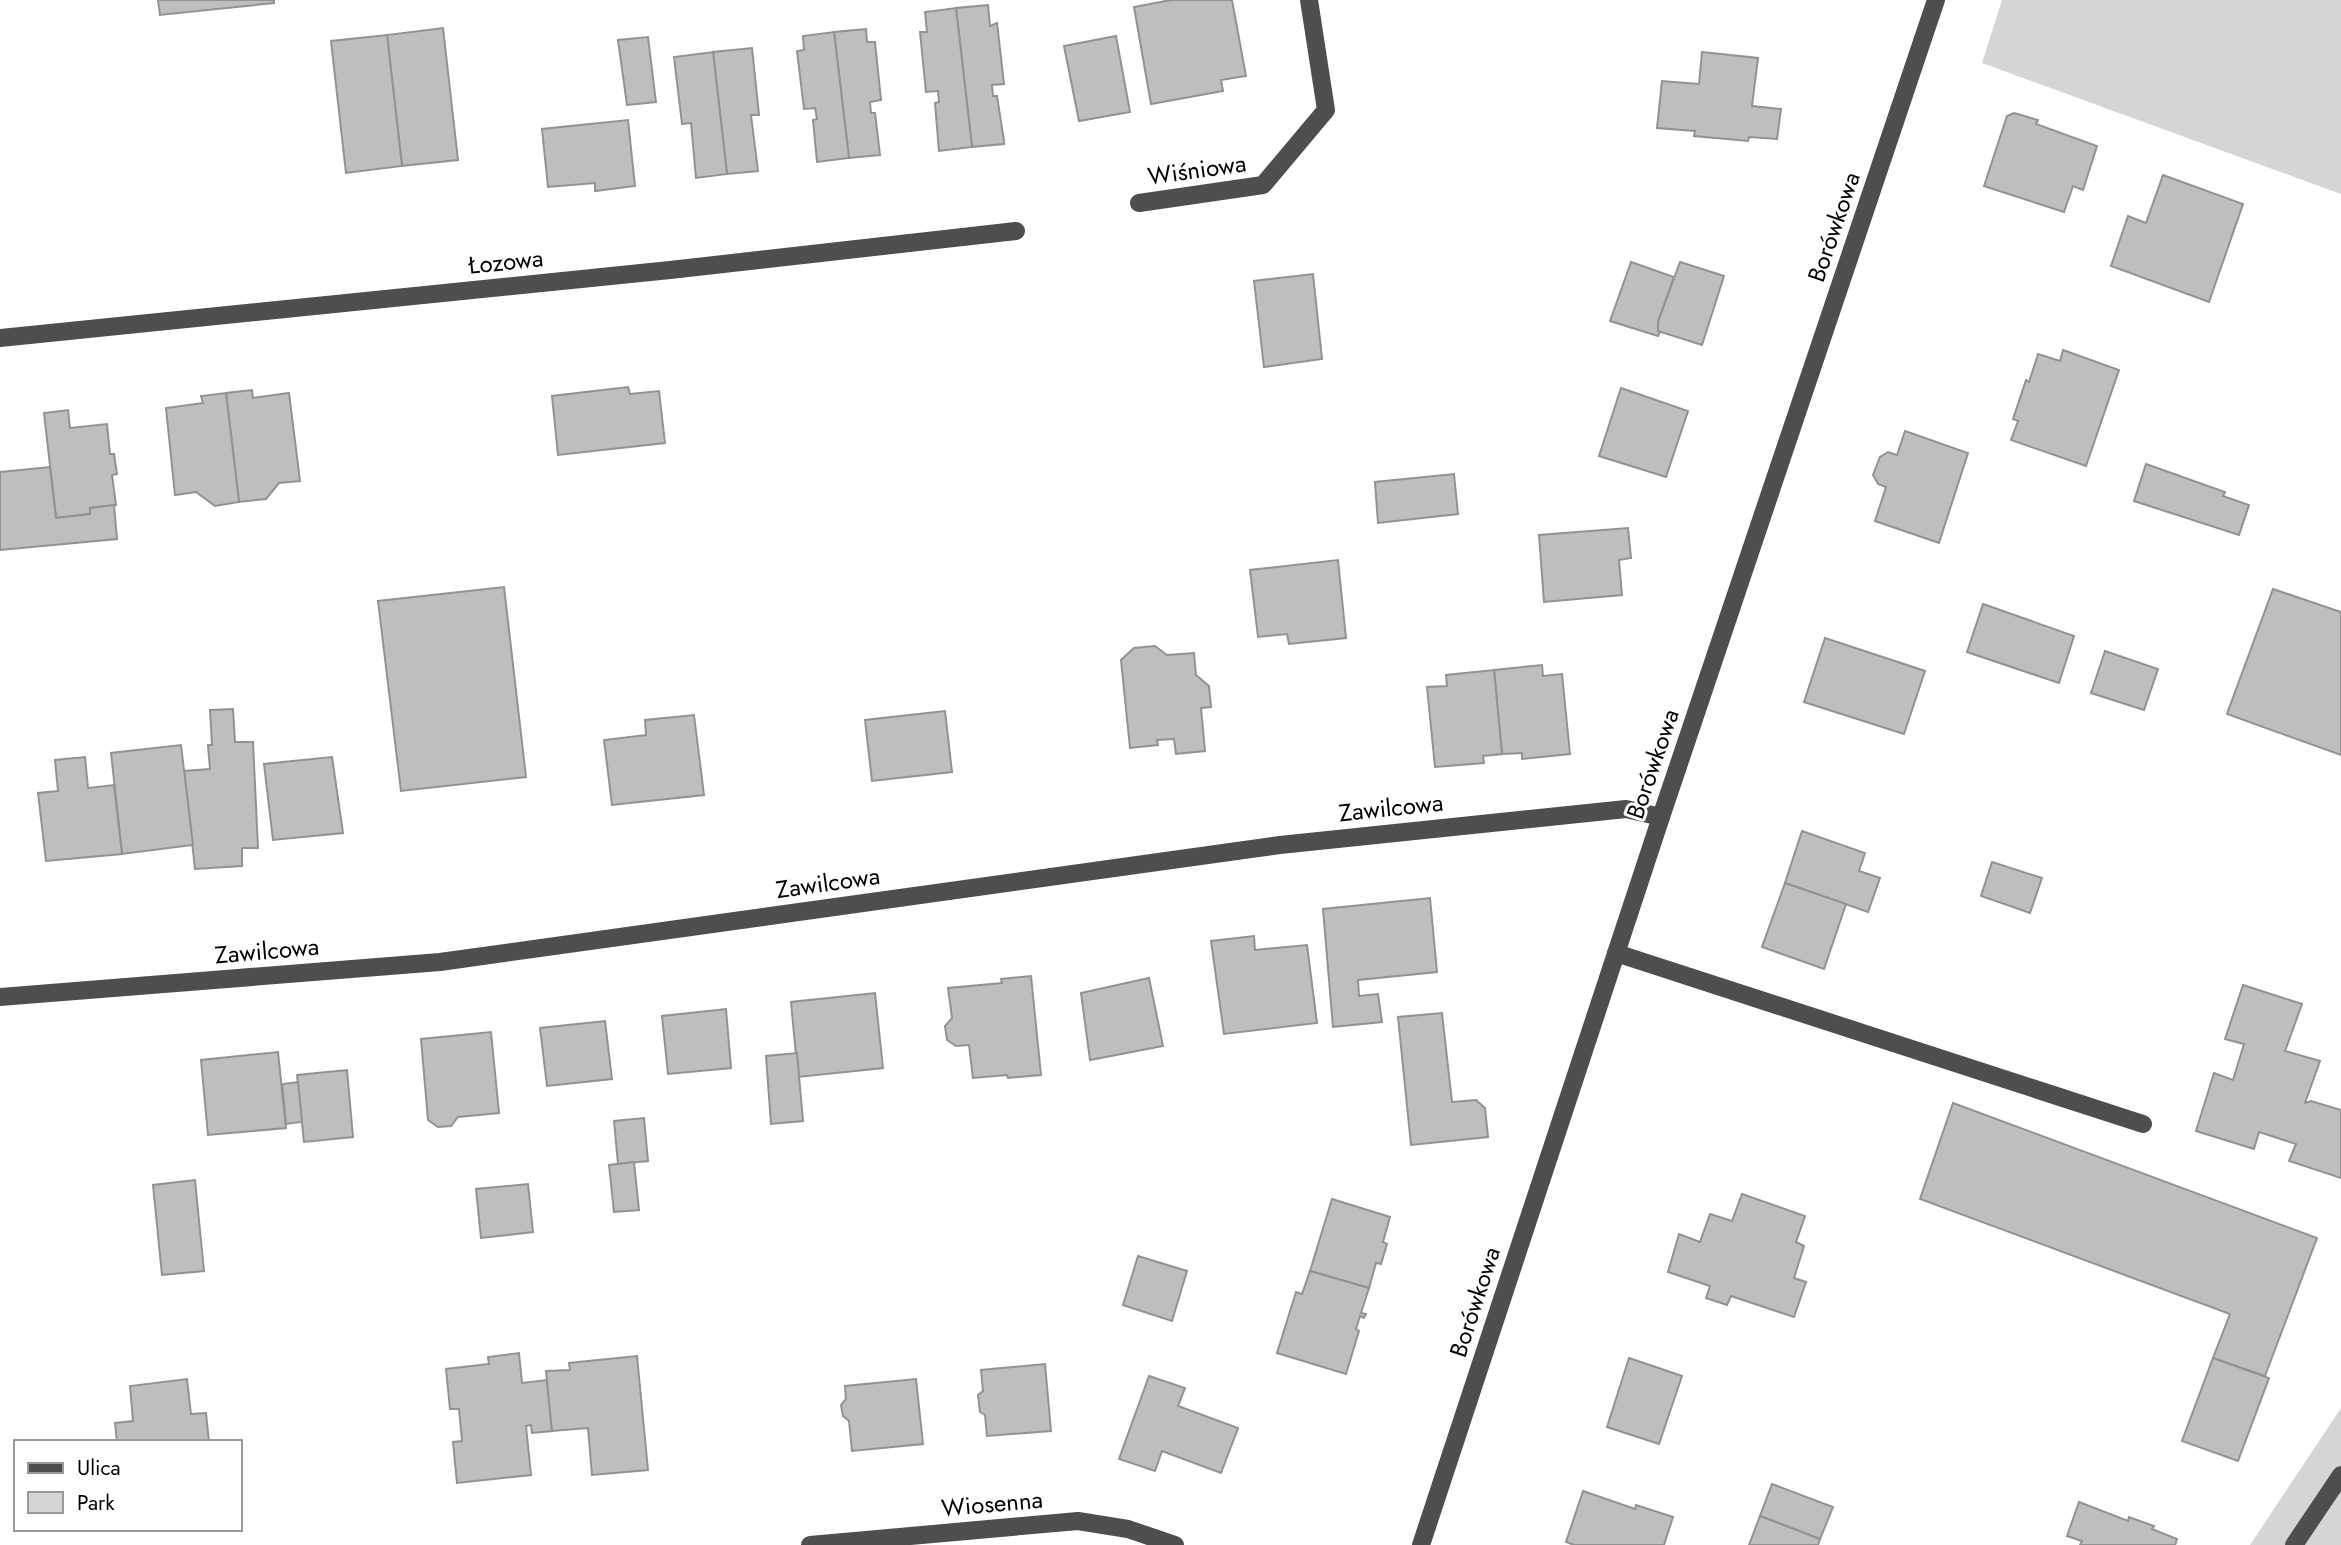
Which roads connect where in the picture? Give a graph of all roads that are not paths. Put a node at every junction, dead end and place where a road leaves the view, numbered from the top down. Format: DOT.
graph roads {
  1 [pos="1309,0"];
  2 [pos="1936,0"];
  3 [pos="1139,203"];
  4 [pos="1016,232"];
  5 [pos="0,338"];
  6 [pos="1661,817"];
  7 [pos="1616,953"];
  8 [pos="0,997"];
  9 [pos="2143,1124"];
  10 [pos="2341,1475"];
  11 [pos="810,1545"];
  12 [pos="1175,1545"];
  13 [pos="1421,1545"];
  14 [pos="2294,1545"];
  1 -- 3 [label="street, Wiśniowa"];
  2 -- 6 [label="street, Borówkowa"];
  4 -- 5 [label="street, Łozowa"];
  6 -- 7 [label="street, Borówkowa"];
  6 -- 8 [label="street, Zawilcowa"];
  7 -- 9 [label="street"];
  7 -- 13 [label="street, Borówkowa"];
  10 -- 14 [label="street"];
  11 -- 12 [label="street, Wiosenna"];
}
